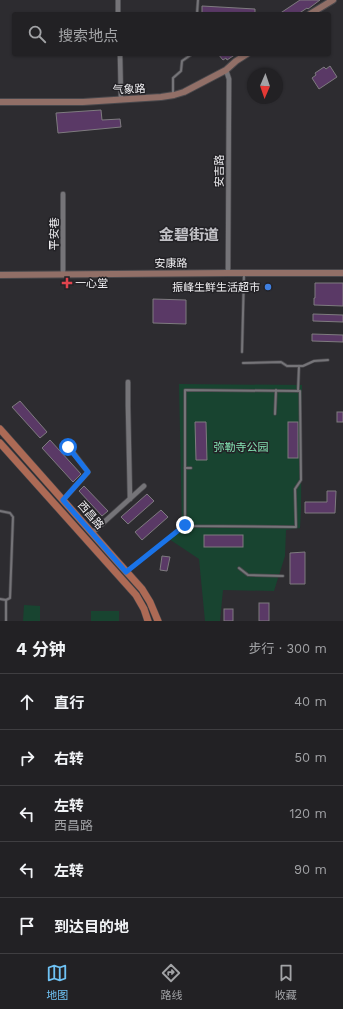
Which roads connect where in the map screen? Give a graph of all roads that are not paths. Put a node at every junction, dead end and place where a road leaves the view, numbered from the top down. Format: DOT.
graph roads {
  1 [pos="118,0"];
  2 [pos="198,0"];
  3 [pos="333,0"];
  4 [pos="118,12"];
  5 [pos="197,12"];
  6 [pos="313,12"];
  7 [pos="120,56"];
  8 [pos="189,56"];
  9 [pos="244,56"];
  10 [pos="226,70"];
  11 [pos="173,96"];
  12 [pos="121,100"];
  13 [pos="0,102"];
  14 [pos="63,194"];
  15 [pos="228,273"];
  16 [pos="244,273"];
  17 [pos="343,273"];
  18 [pos="63,274"];
  19 [pos="0,275"];
  20 [pos="242,352"];
  21 [pos="328,360"];
  22 [pos="243,363"];
  23 [pos="299,366"];
  24 [pos="128,382"];
  25 [pos="276,390"];
  26 [pos="298,390"];
  27 [pos="276,414"];
  28 [pos="0,429"];
  29 [pos="0,444"];
  30 [pos="68,447"];
  31 [pos="185,468"];
  32 [pos="191,468"];
  33 [pos="144,486"];
  34 [pos="130,498"];
  35 [pos="63,500"];
  36 [pos="0,511"];
  37 [pos="185,525"];
  38 [pos="92,533"];
  39 [pos="239,568"];
  40 [pos="126,572"];
  41 [pos="283,576"];
  42 [pos="0,600"];
  43 [pos="6,600"];
  44 [pos="6,621"];
  45 [pos="148,621"];
  46 [pos="158,621"];
  1 -- 4 [label="street"];
  2 -- 5 [label="lane"];
  3 -- 6 [label="street"];
  7 -- 12 [label="street"];
  8 -- 11 [label="lane"];
  9 -- 10 [label="street, 气象路"];
  10 -- 11 [label="street, 气象路"];
  10 -- 15 [label="street, 安吉路"];
  11 -- 12 [label="street, 气象路"];
  12 -- 13 [label="street, 气象路"];
  14 -- 18 [label="street, 平安巷"];
  15 -- 16 [label="street, 安康路"];
  15 -- 18 [label="street, 安康路"];
  16 -- 17 [label="street, 安康路"];
  16 -- 20 [label="lane"];
  18 -- 19 [label="street, 安康路"];
  21 -- 23 [label="lane"];
  22 -- 23 [label="lane"];
  23 -- 26 [label="lane"];
  24 -- 34 [label="street"];
  25 -- 26 [label="lane"];
  25 -- 27 [label="lane"];
  25 -- 31 [label="lane"];
  26 -- 37 [label="lane"];
  28 -- 35 [label="main road, 西昌路"];
  29 -- 45 [label="main road, 西昌路"];
  30 -- 35 [label="street"];
  31 -- 32 [label="lane"];
  31 -- 37 [label="lane"];
  33 -- 34 [label="street"];
  34 -- 38 [label="street"];
  35 -- 38 [label="main road, 西昌路"];
  36 -- 43 [label="lane"];
  37 -- 40 [label="lane"];
  38 -- 40 [label="main road, 西昌路"];
  39 -- 41 [label="lane"];
  40 -- 46 [label="main road, 西昌路"];
  42 -- 43 [label="lane"];
  43 -- 44 [label="lane"];
}
